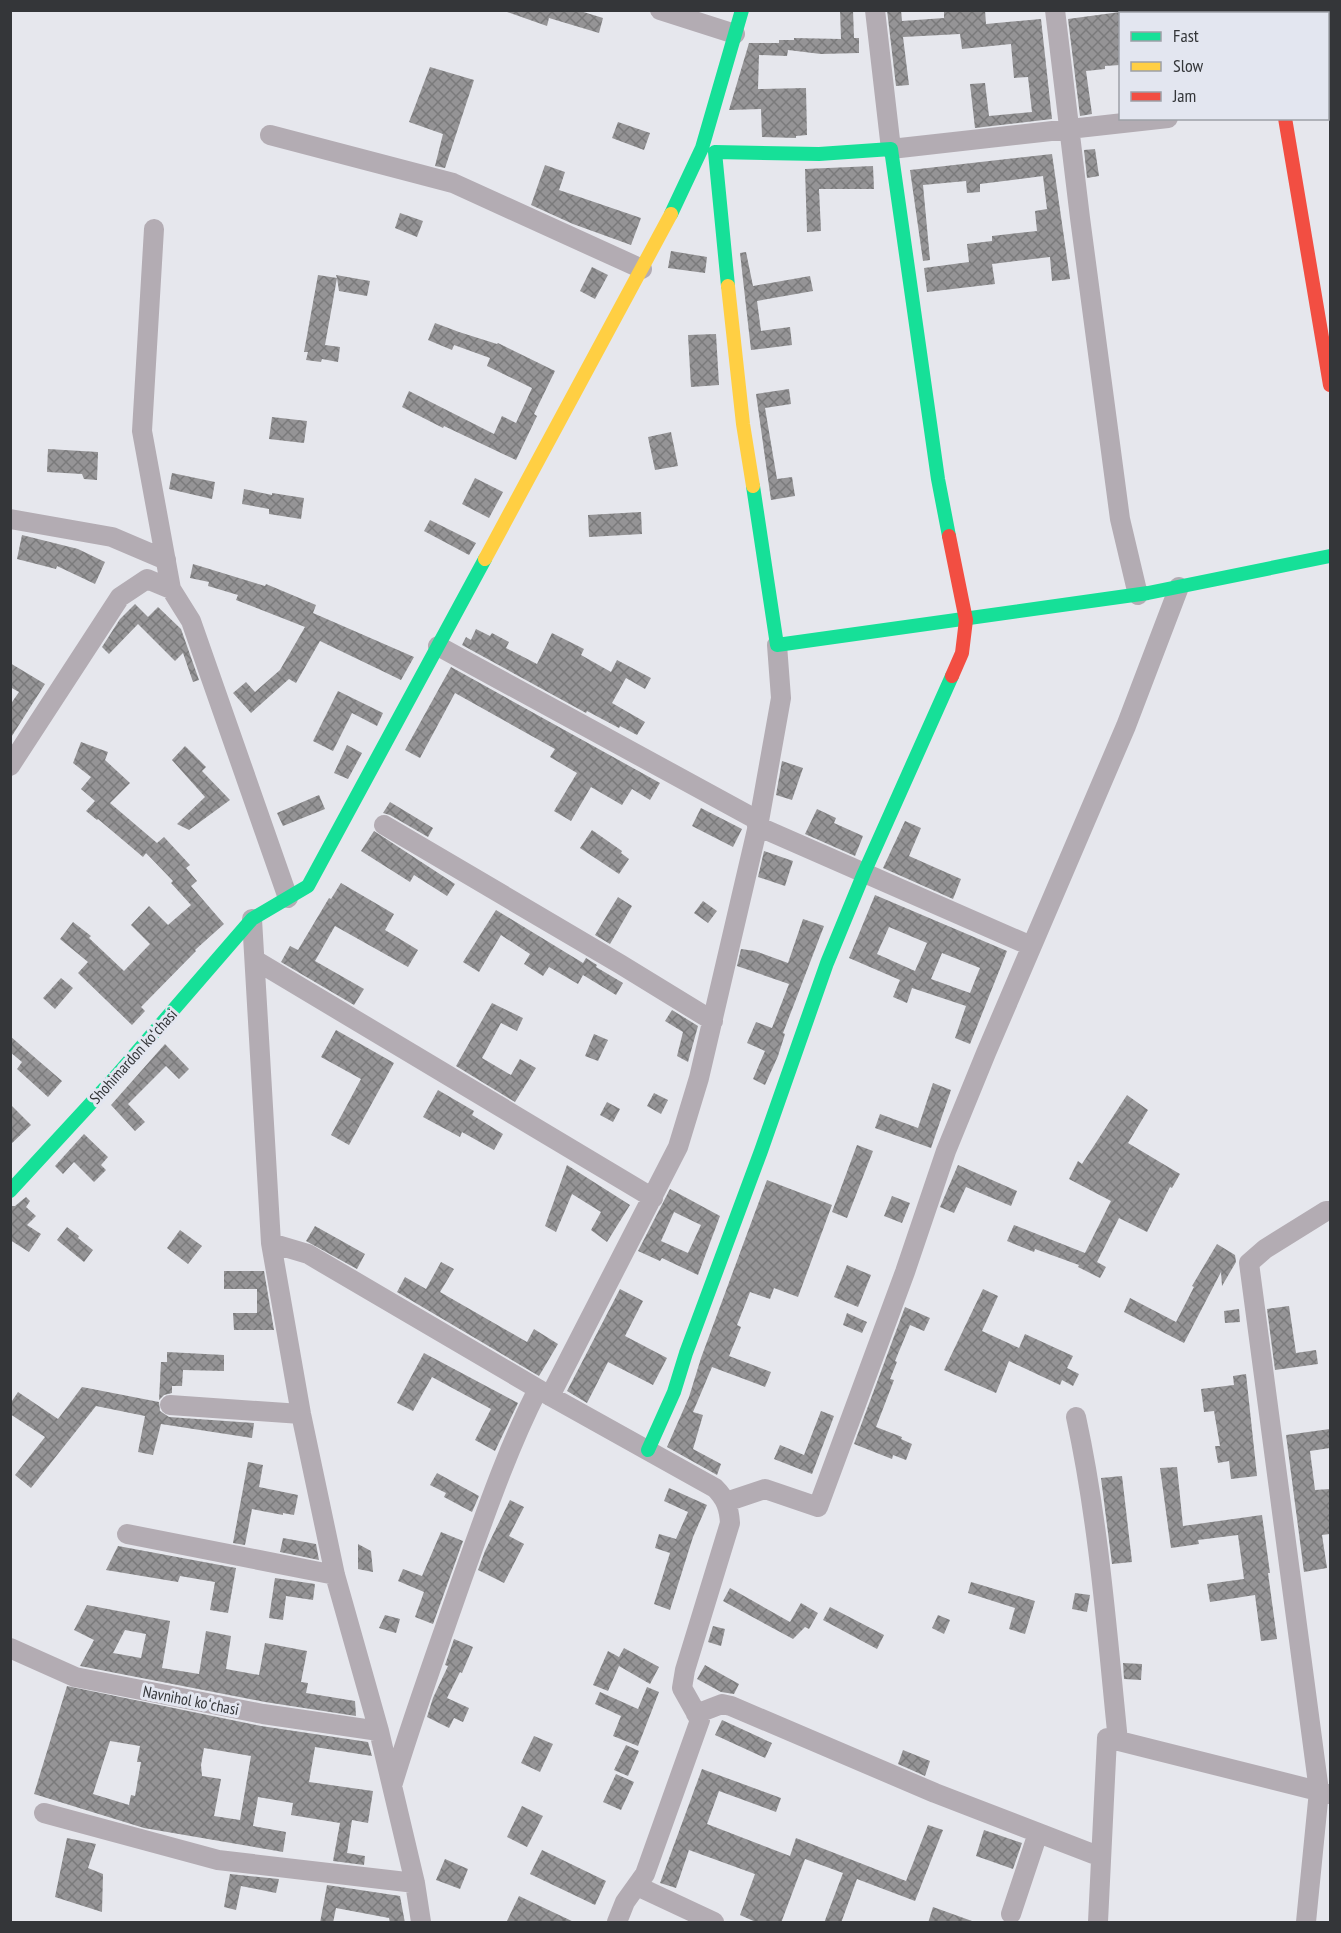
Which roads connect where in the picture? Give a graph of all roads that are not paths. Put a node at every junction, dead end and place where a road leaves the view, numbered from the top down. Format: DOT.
graph roads {
  1 [pos="660,10"];
  2 [pos="742,10"];
  3 [pos="875,10"];
  4 [pos="1055,10"];
  5 [pos="735,34"];
  6 [pos="1152,120"];
  7 [pos="1285,120"];
  8 [pos="1069,130"];
  9 [pos="270,135"];
  10 [pos="891,149"];
  11 [pos="709,150"];
  12 [pos="154,229"];
  13 [pos="642,269"];
  14 [pos="1330,385"];
  15 [pos="10,519"];
  16 [pos="1330,556"];
  17 [pos="166,560"];
  18 [pos="1179,587"];
  19 [pos="171,589"];
  20 [pos="1138,595"];
  21 [pos="966,620"];
  22 [pos="777,645"];
  23 [pos="438,646"];
  24 [pos="10,766"];
  25 [pos="758,823"];
  26 [pos="384,825"];
  27 [pos="864,873"];
  28 [pos="288,898"];
  29 [pos="252,919"];
  30 [pos="1031,946"];
  31 [pos="255,960"];
  32 [pos="713,1021"];
  33 [pos="10,1191"];
  34 [pos="653,1198"];
  35 [pos="1330,1210"];
  36 [pos="271,1243"];
  37 [pos="544,1393"];
  38 [pos="170,1405"];
  39 [pos="302,1414"];
  40 [pos="1076,1417"];
  41 [pos="648,1450"];
  42 [pos="726,1502"];
  43 [pos="127,1534"];
  44 [pos="335,1575"];
  45 [pos="10,1648"];
  46 [pos="696,1714"];
  47 [pos="379,1731"];
  48 [pos="1118,1741"];
  49 [pos="392,1787"];
  50 [pos="1325,1792"];
  51 [pos="44,1813"];
  52 [pos="1038,1833"];
  53 [pos="1101,1857"];
  54 [pos="415,1883"];
  55 [pos="638,1886"];
  56 [pos="1011,1914"];
  57 [pos="421,1923"];
  58 [pos="617,1923"];
  59 [pos="714,1923"];
  60 [pos="1098,1923"];
  61 [pos="1306,1923"];
  1 -- 5 [label="street"];
  2 -- 5 [label="street"];
  3 -- 10 [label="street"];
  4 -- 8 [label="street"];
  5 -- 11 [label="street"];
  6 -- 8 [label="street"];
  7 -- 14 [label="street"];
  8 -- 10 [label="street"];
  8 -- 20 [label="street"];
  9 -- 13 [label="street"];
  10 -- 11 [label="street"];
  10 -- 21 [label="street"];
  11 -- 13 [label="street, Shohimardon koʻchasi"];
  11 -- 22 [label="street"];
  12 -- 17 [label="street"];
  13 -- 23 [label="street, Shohimardon koʻchasi"];
  15 -- 17 [label="street"];
  16 -- 18 [label="street"];
  17 -- 19 [label="street"];
  18 -- 20 [label="street"];
  18 -- 30 [label="street"];
  19 -- 24 [label="street"];
  19 -- 28 [label="street"];
  20 -- 21 [label="street"];
  21 -- 22 [label="street"];
  21 -- 27 [label="street"];
  22 -- 25 [label="street"];
  23 -- 25 [label="street"];
  23 -- 28 [label="street, Shohimardon koʻchasi"];
  25 -- 27 [label="street"];
  25 -- 32 [label="street"];
  26 -- 32 [label="street"];
  27 -- 30 [label="street"];
  27 -- 41 [label="street"];
  28 -- 29 [label="street, Shohimardon koʻchasi"];
  29 -- 31 [label="street"];
  29 -- 33 [label="street, Shohimardon koʻchasi"];
  30 -- 42 [label="street"];
  31 -- 34 [label="street"];
  31 -- 36 [label="street"];
  32 -- 34 [label="street"];
  34 -- 37 [label="street"];
  35 -- 50 [label="street"];
  36 -- 37 [label="street"];
  36 -- 39 [label="street"];
  37 -- 41 [label="street"];
  37 -- 49 [label="street"];
  38 -- 39 [label="street"];
  39 -- 44 [label="street"];
  40 -- 48 [label="street"];
  41 -- 42 [label="street"];
  42 -- 46 [label="street"];
  43 -- 44 [label="street"];
  44 -- 47 [label="street"];
  45 -- 47 [label="street, Navnihol koʻchasi"];
  46 -- 52 [label="street"];
  46 -- 55 [label="street"];
  47 -- 49 [label="street"];
  48 -- 50 [label="street"];
  48 -- 53 [label="street"];
  49 -- 54 [label="street"];
  50 -- 61 [label="street"];
  51 -- 54 [label="street"];
  52 -- 53 [label="street"];
  52 -- 56 [label="street"];
  53 -- 60 [label="street"];
  54 -- 57 [label="street"];
  55 -- 58 [label="street"];
  55 -- 59 [label="street"];
}
